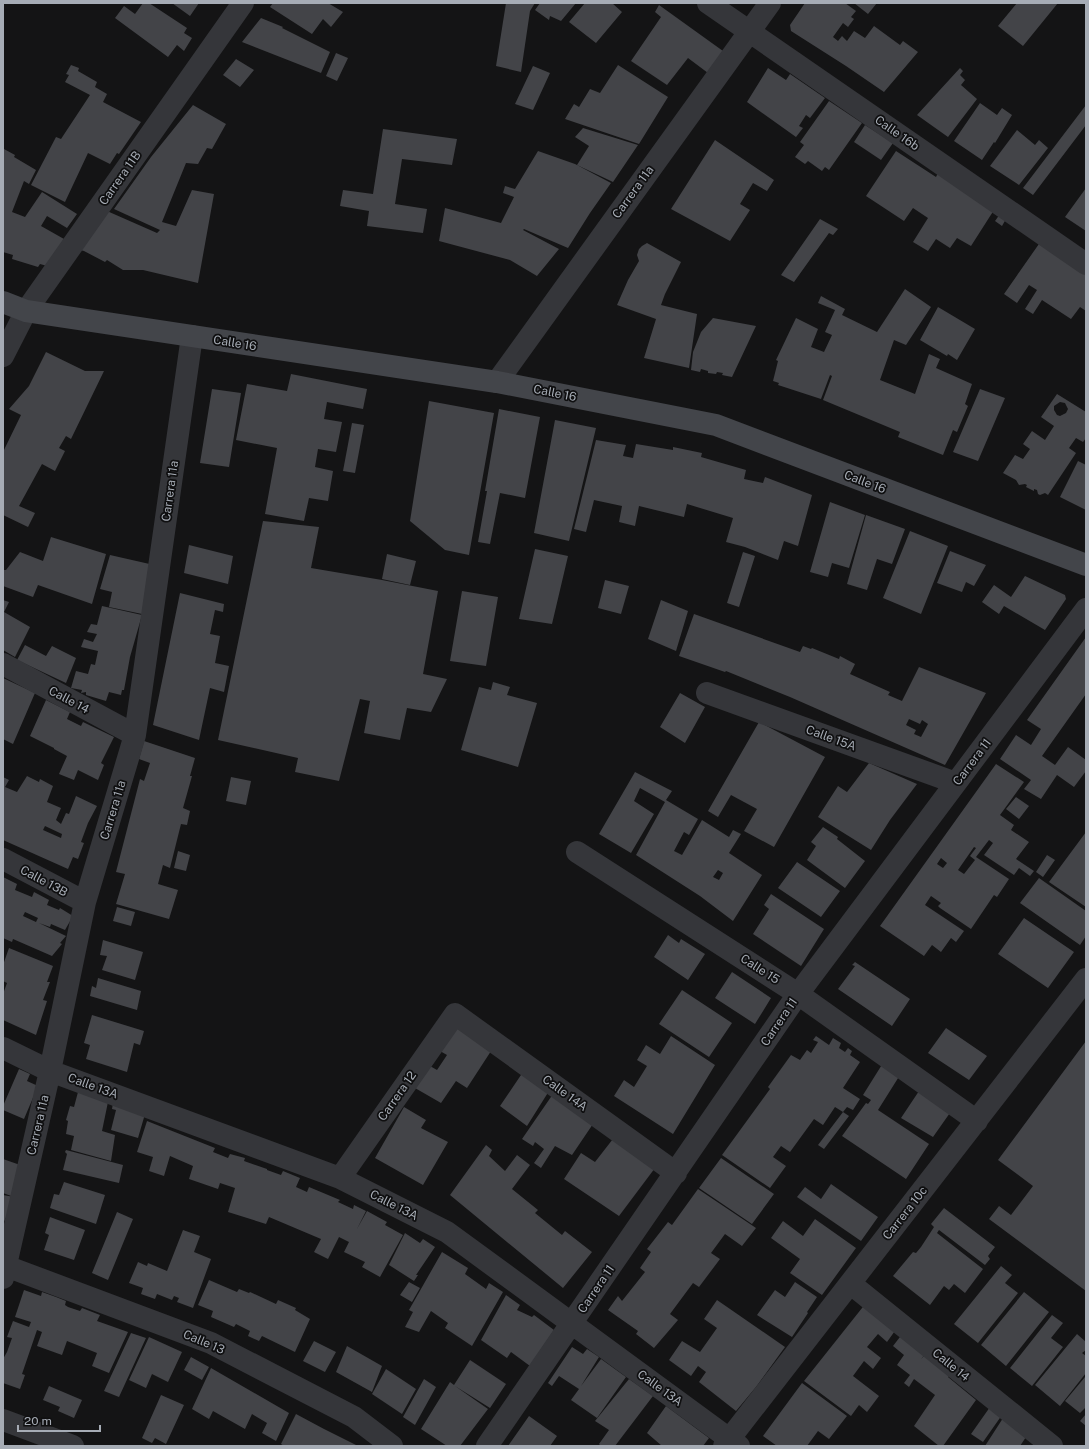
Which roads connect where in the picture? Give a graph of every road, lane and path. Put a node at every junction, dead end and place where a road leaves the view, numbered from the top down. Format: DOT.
graph roads {
  1 [pos="243,3"];
  2 [pos="708,3"];
  3 [pos="770,3"];
  4 [pos="749,31"];
  5 [pos="1086,264"];
  6 [pos="3,302"];
  7 [pos="26,311"];
  8 [pos="192,336"];
  9 [pos="3,356"];
  10 [pos="497,382"];
  11 [pos="1086,565"];
  12 [pos="1086,609"];
  13 [pos="3,664"];
  14 [pos="707,693"];
  15 [pos="135,735"];
  16 [pos="956,783"];
  17 [pos="577,852"];
  18 [pos="3,859"];
  19 [pos="85,902"];
  20 [pos="1086,980"];
  21 [pos="798,994"];
  22 [pos="455,1014"];
  23 [pos="3,1048"];
  24 [pos="50,1071"];
  25 [pos="977,1121"];
  26 [pos="676,1173"];
  27 [pos="340,1178"];
  28 [pos="4,1270"];
  29 [pos="851,1284"];
  30 [pos="572,1324"];
  31 [pos="3,1420"];
  32 [pos="731,1444"];
  33 [pos="1045,1444"];
  34 [pos="73,1446"];
  35 [pos="392,1446"];
  36 [pos="487,1446"];
  1 -- 7 [label="street, Carrera 11B"];
  2 -- 4 [label="street, Calle 16b"];
  3 -- 4 [label="street, Carrera 11a"];
  4 -- 5 [label="street, Calle 16b"];
  4 -- 10 [label="street, Carrera 11a"];
  6 -- 7 [label="main road, Calle 16"];
  7 -- 8 [label="main road, Calle 16"];
  7 -- 9 [label="street, Carrera 11B"];
  8 -- 10 [label="main road, Calle 16"];
  8 -- 15 [label="street, Carrera 11a"];
  10 -- 11 [label="main road, Calle 16"];
  12 -- 16 [label="street, Carrera 11"];
  13 -- 15 [label="street, Calle 14"];
  14 -- 16 [label="street, Calle 15A"];
  15 -- 19 [label="street, Carrera 11a"];
  16 -- 21 [label="street, Carrera 11"];
  17 -- 21 [label="street, Calle 15"];
  18 -- 19 [label="street, Calle 13B"];
  19 -- 24 [label="street, Carrera 11a"];
  20 -- 25 [label="street, Carrera 10c"];
  21 -- 25 [label="street, Calle 15"];
  21 -- 26 [label="street, Carrera 11"];
  22 -- 26 [label="street, Calle 14A"];
  22 -- 27 [label="street, Carrera 12"];
  23 -- 24 [label="street, Calle 13A"];
  24 -- 27 [label="street, Calle 13A"];
  24 -- 28 [label="street, Carrera 11a"];
  25 -- 29 [label="street, Carrera 10c"];
  26 -- 30 [label="street, Carrera 11"];
  27 -- 30 [label="street, Calle 13A"];
  28 -- 35 [label="street, Calle 13"];
  29 -- 32 [label="street, Carrera 10c"];
  29 -- 33 [label="street, Calle 14"];
  30 -- 32 [label="street, Calle 13A"];
  30 -- 36 [label="street, Carrera 11"];
  31 -- 34 [label="street"];
}
